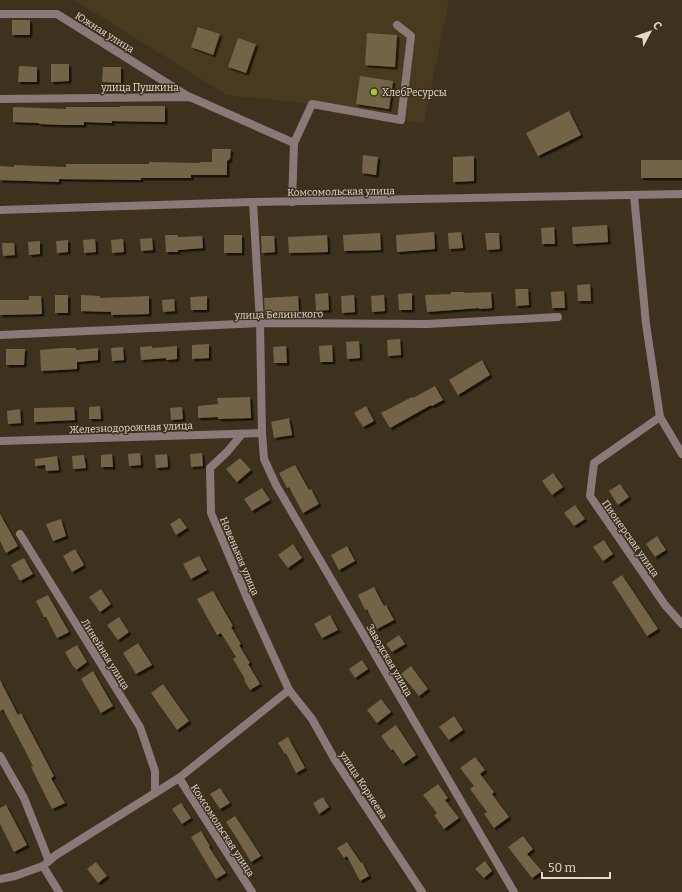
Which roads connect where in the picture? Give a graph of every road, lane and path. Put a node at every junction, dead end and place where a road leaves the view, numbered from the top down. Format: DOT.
graph roads {
  1 [pos="0,14"];
  2 [pos="397,25"];
  3 [pos="190,97"];
  4 [pos="0,98"];
  5 [pos="294,143"];
  6 [pos="682,194"];
  7 [pos="634,195"];
  8 [pos="253,202"];
  9 [pos="292,202"];
  10 [pos="0,210"];
  11 [pos="558,318"];
  12 [pos="260,323"];
  13 [pos="0,335"];
  14 [pos="660,417"];
  15 [pos="262,433"];
  16 [pos="242,434"];
  17 [pos="0,442"];
  18 [pos="682,454"];
  19 [pos="20,534"];
  20 [pos="682,624"];
  21 [pos="289,690"];
  22 [pos="0,756"];
  23 [pos="178,778"];
  24 [pos="155,793"];
  25 [pos="46,863"];
  26 [pos="0,879"];
  27 [pos="59,892"];
  28 [pos="252,892"];
  29 [pos="422,892"];
  30 [pos="514,892"];
  1 -- 3 [label="street, Южная улица"];
  2 -- 5 [label="street"];
  3 -- 4 [label="street, улица Пушкина"];
  3 -- 5 [label="street, улица Пушкина"];
  5 -- 9 [label="street"];
  6 -- 7 [label="street, Комсомольская улица"];
  7 -- 9 [label="street, Комсомольская улица"];
  7 -- 14 [label="street"];
  8 -- 9 [label="street, Комсомольская улица"];
  8 -- 10 [label="street, Комсомольская улица"];
  8 -- 12 [label="street, Заводская улица"];
  11 -- 12 [label="street, улица Белинского"];
  12 -- 13 [label="street, улица Белинского"];
  12 -- 15 [label="street, Заводская улица"];
  14 -- 18 [label="street"];
  14 -- 20 [label="street, Пионерская улица"];
  15 -- 16 [label="street, Железнодорожная улица"];
  15 -- 30 [label="street, Заводская улица"];
  16 -- 17 [label="street, Железнодорожная улица"];
  16 -- 21 [label="street, Новенькая улица"];
  19 -- 24 [label="street, Линейная улица"];
  21 -- 23 [label="street"];
  21 -- 29 [label="street, улица Корнеева"];
  22 -- 25 [label="street"];
  23 -- 24 [label="street"];
  23 -- 28 [label="street, Комсомольская улица"];
  24 -- 25 [label="street"];
  25 -- 26 [label="street"];
  25 -- 27 [label="street"];
}
